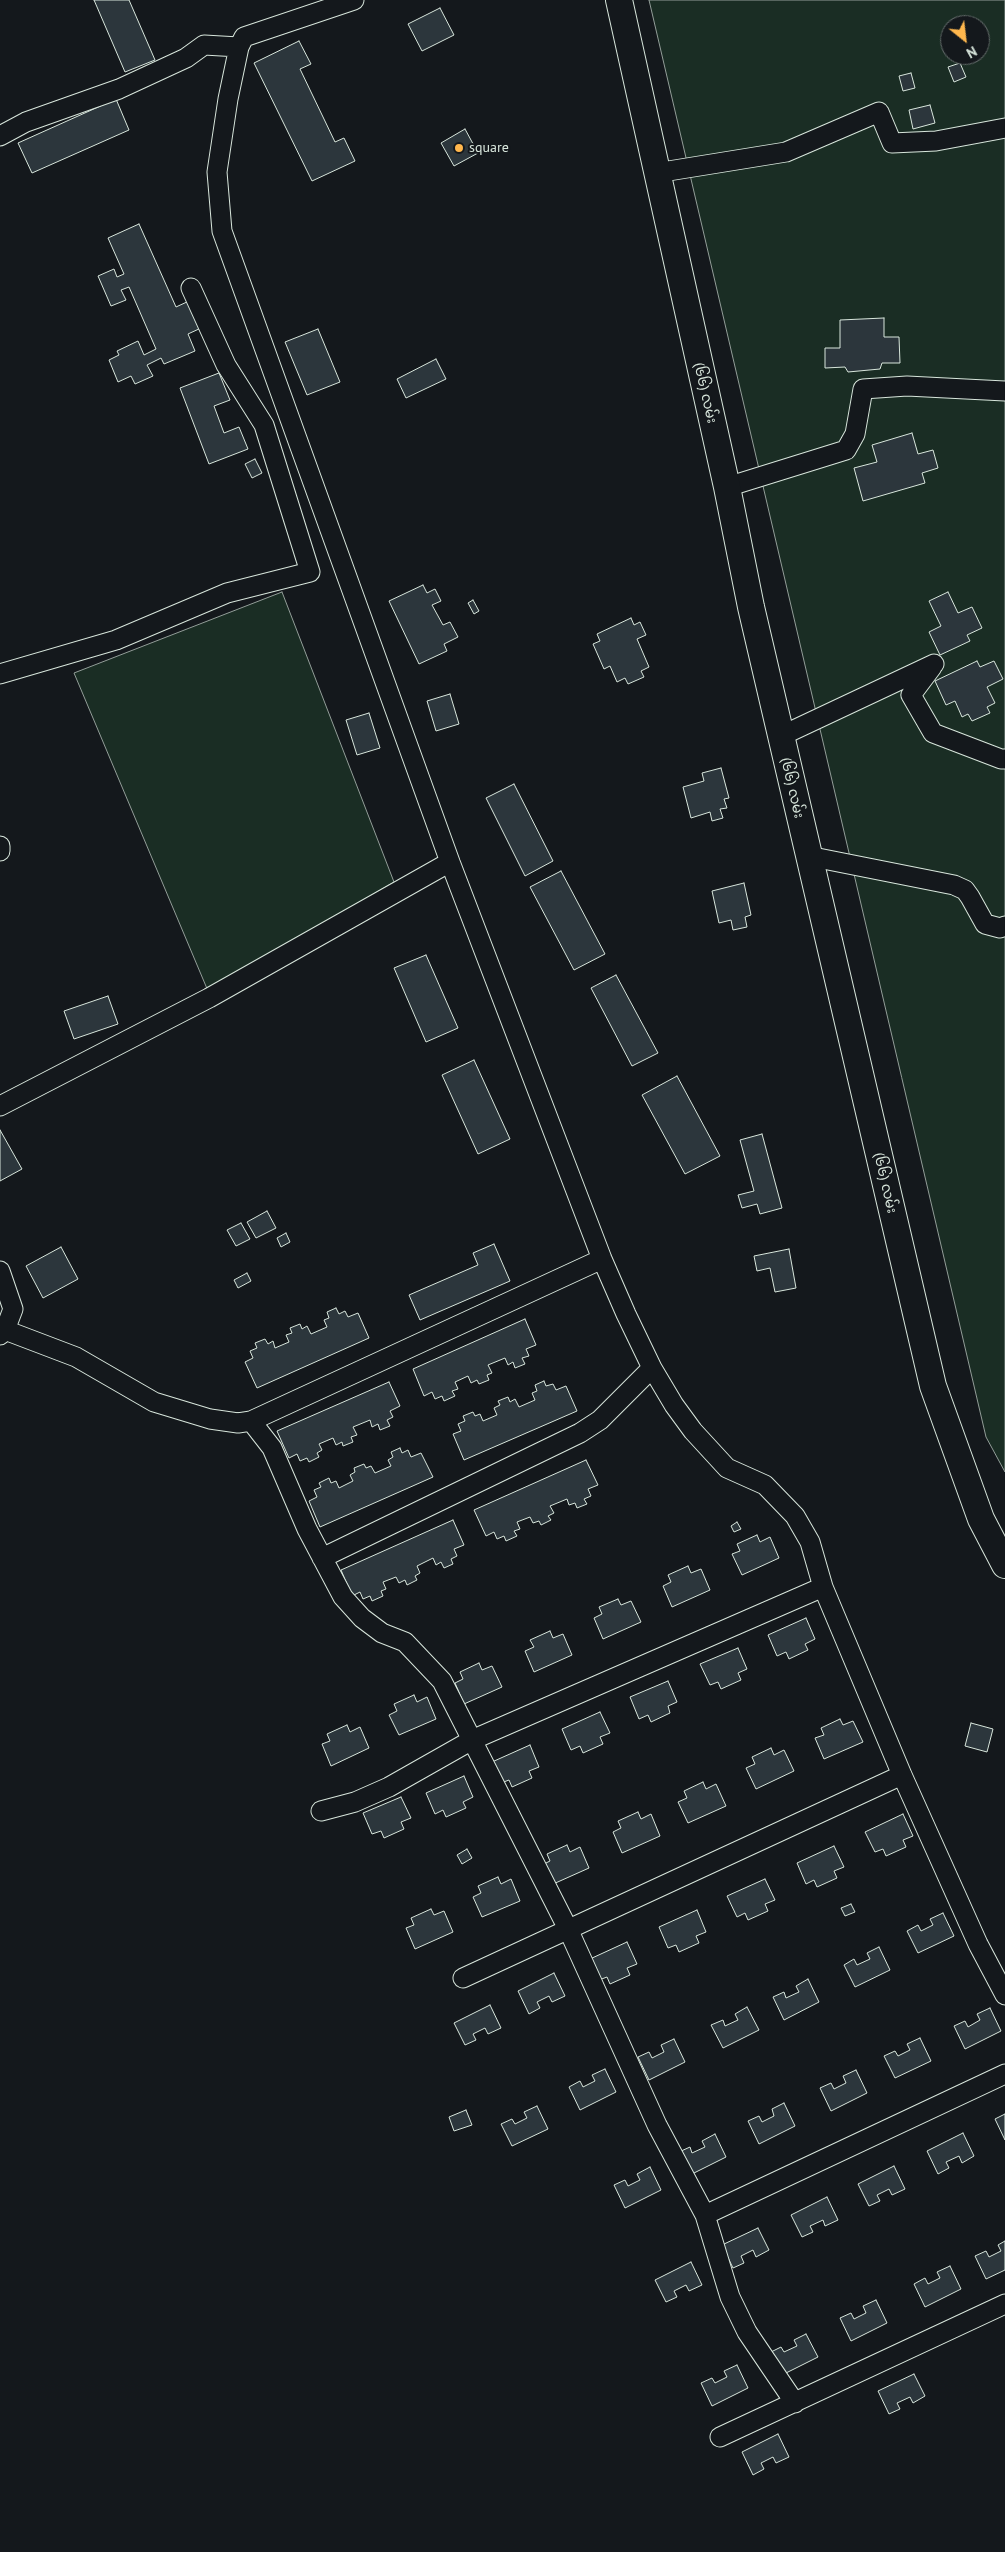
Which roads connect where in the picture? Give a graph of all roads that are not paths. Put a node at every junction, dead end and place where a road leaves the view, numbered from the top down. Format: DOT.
graph roads {
  1 [pos="354,0"];
  2 [pos="619,0"];
  3 [pos="239,47"];
  4 [pos="1005,128"];
  5 [pos="0,136"];
  6 [pos="656,173"];
  7 [pos="191,288"];
  8 [pos="1005,391"];
  9 [pos="727,487"];
  10 [pos="0,674"];
  11 [pos="781,736"];
  12 [pos="1005,759"];
  13 [pos="0,846"];
  14 [pos="0,852"];
  15 [pos="808,856"];
  16 [pos="450,862"];
  17 [pos="1005,926"];
  18 [pos="0,1106"];
  19 [pos="602,1259"];
  20 [pos="0,1271"];
  21 [pos="2,1333"];
  22 [pos="652,1368"];
  23 [pos="251,1422"];
  24 [pos="322,1558"];
  25 [pos="1005,1565"];
  26 [pos="823,1587"];
  27 [pos="472,1740"];
  28 [pos="902,1775"];
  29 [pos="321,1811"];
  30 [pos="568,1929"];
  31 [pos="463,1978"];
  32 [pos="1005,1995"];
  33 [pos="1005,2074"];
  34 [pos="705,2214"];
  35 [pos="1005,2304"];
  36 [pos="795,2403"];
  37 [pos="720,2438"];
  1 -- 3 [label="street"];
  2 -- 6 [label="street, (၆၆) လမ်း"];
  3 -- 5 [label="street"];
  3 -- 16 [label="street"];
  4 -- 6 [label="street"];
  6 -- 9 [label="street, (၆၆) လမ်း"];
  7 -- 10 [label="street"];
  8 -- 9 [label="street"];
  9 -- 11 [label="street, (၆၆) လမ်း"];
  11 -- 12 [label="street"];
  11 -- 15 [label="street, (၆၆) လမ်း"];
  13 -- 14 [label="street"];
  15 -- 17 [label="street"];
  15 -- 25 [label="street, (၆၆) လမ်း"];
  16 -- 18 [label="street"];
  16 -- 19 [label="street"];
  19 -- 22 [label="street"];
  19 -- 23 [label="street"];
  20 -- 21 [label="street"];
  21 -- 23 [label="street"];
  22 -- 24 [label="street"];
  22 -- 26 [label="street"];
  23 -- 24 [label="street"];
  24 -- 27 [label="street"];
  26 -- 27 [label="street"];
  26 -- 28 [label="street"];
  27 -- 29 [label="street"];
  27 -- 30 [label="street"];
  28 -- 30 [label="street"];
  28 -- 32 [label="street"];
  30 -- 31 [label="street"];
  30 -- 34 [label="street"];
  33 -- 34 [label="street"];
  34 -- 36 [label="street"];
  35 -- 36 [label="street"];
  36 -- 37 [label="street"];
}
